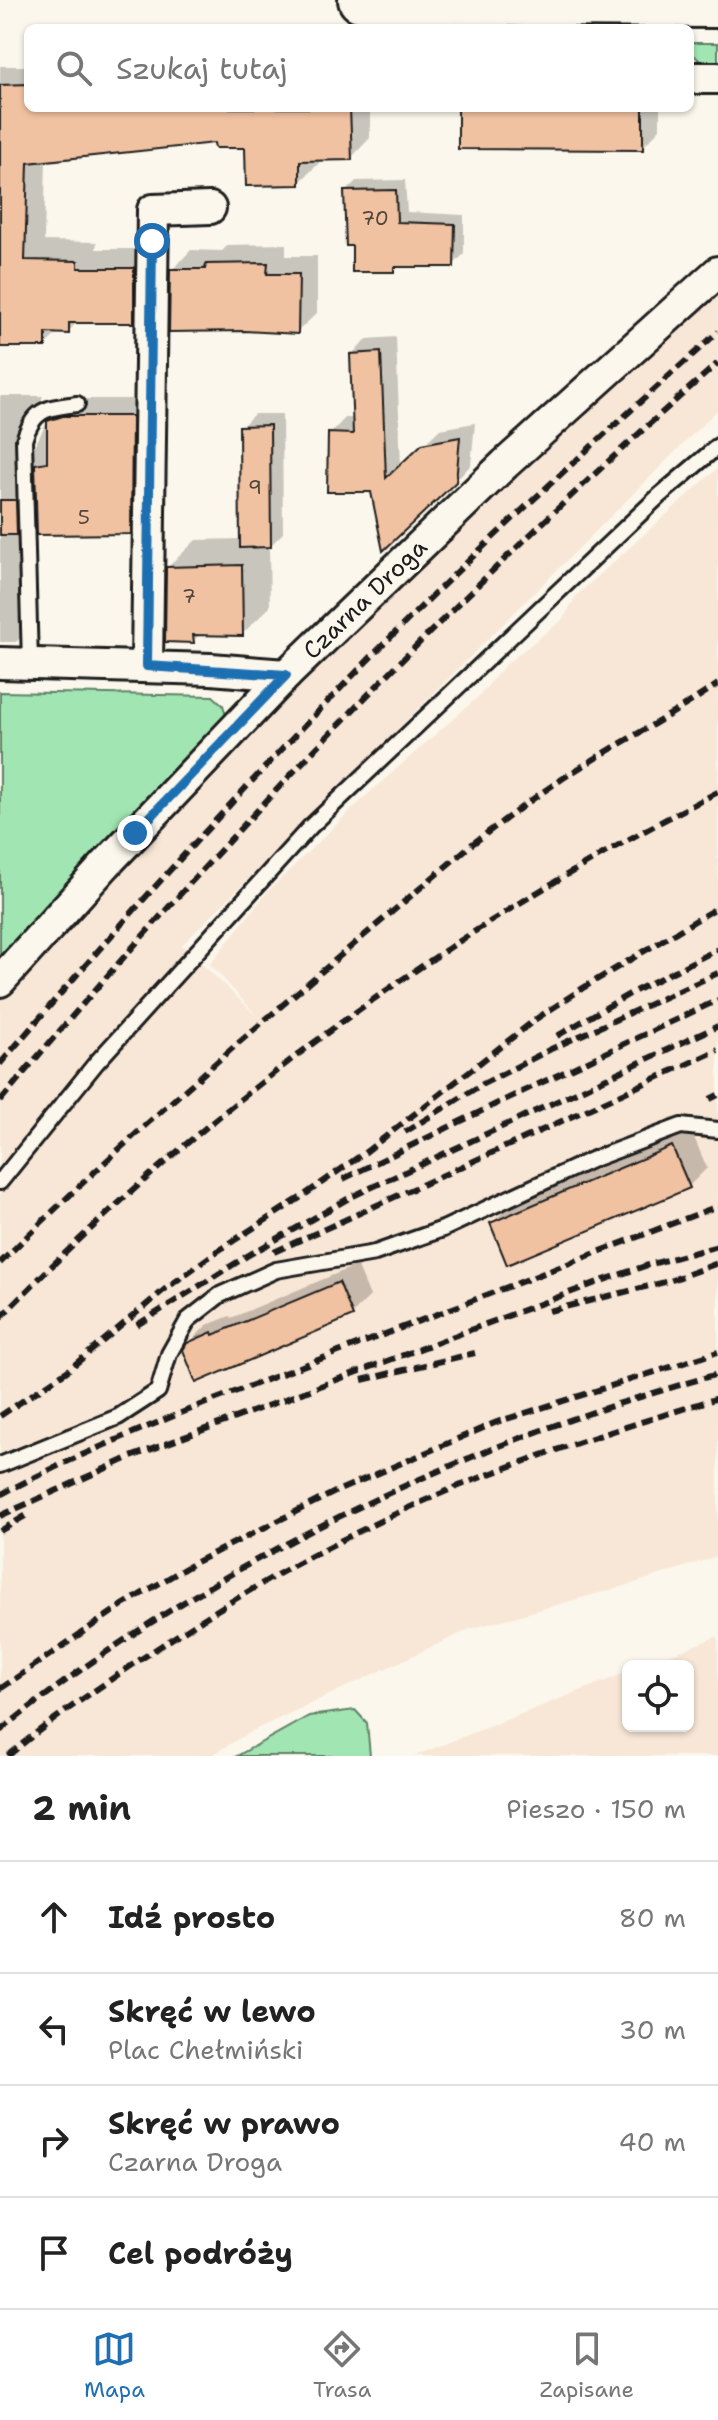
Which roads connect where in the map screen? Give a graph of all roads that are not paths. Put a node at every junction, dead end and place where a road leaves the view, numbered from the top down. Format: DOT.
graph roads {
  1 [pos="360,0"];
  2 [pos="378,1"];
  3 [pos="718,6"];
  4 [pos="385,24"];
  5 [pos="694,78"];
  6 [pos="718,78"];
  7 [pos="210,208"];
  8 [pos="718,272"];
  9 [pos="77,404"];
  10 [pos="718,446"];
  11 [pos="0,663"];
  12 [pos="30,663"];
  13 [pos="147,666"];
  14 [pos="286,675"];
  15 [pos="0,981"];
  16 [pos="718,1130"];
  17 [pos="0,1182"];
  18 [pos="0,1465"];
  1 -- 2 [label="main road"];
  2 -- 3 [label="main road"];
  2 -- 4 [label="street"];
  5 -- 6 [label="street"];
  7 -- 13 [label="street"];
  8 -- 14 [label="street, Czarna Droga"];
  9 -- 12 [label="lane"];
  10 -- 17 [label="lane"];
  11 -- 12 [label="street"];
  12 -- 13 [label="street"];
  13 -- 14 [label="street"];
  14 -- 15 [label="street, Czarna Droga"];
  16 -- 18 [label="lane"];
}
